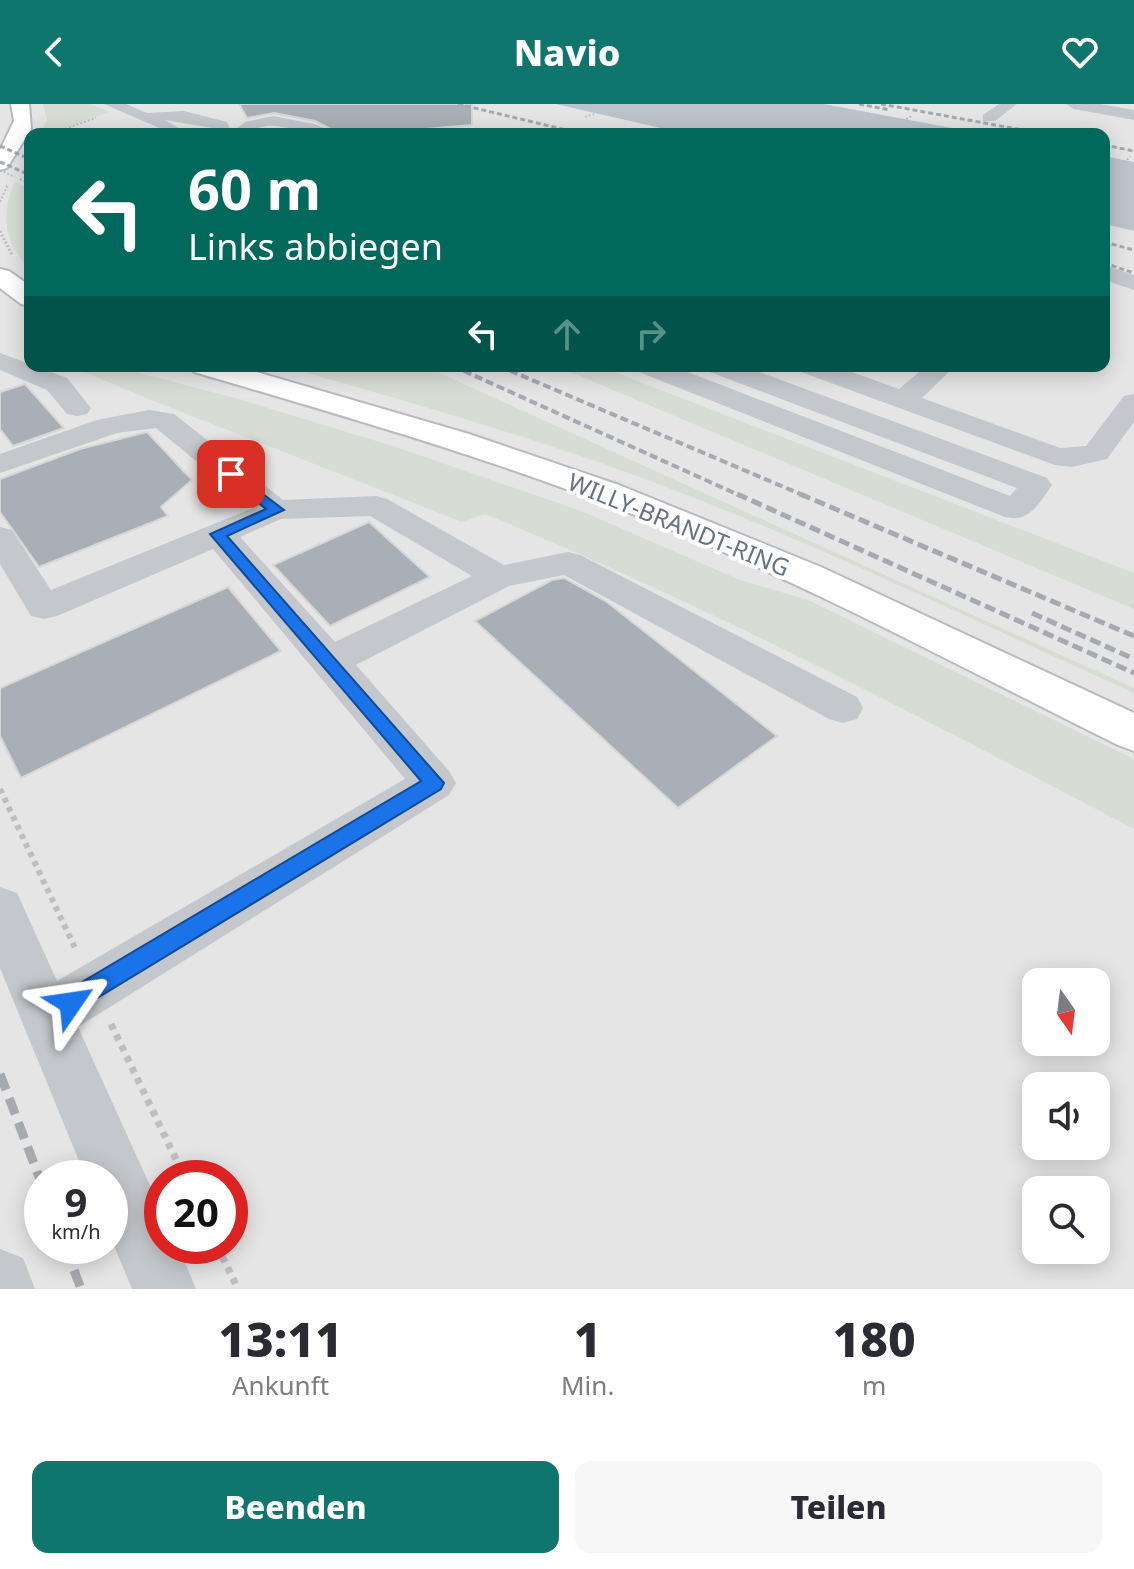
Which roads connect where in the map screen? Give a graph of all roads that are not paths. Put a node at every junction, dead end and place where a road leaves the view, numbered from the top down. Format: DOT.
graph roads {
  1 [pos="20,104"];
  2 [pos="1009,104"];
  3 [pos="1074,104"];
  4 [pos="1120,104"];
  5 [pos="118,107"];
  6 [pos="1134,107"];
  7 [pos="1134,115"];
  8 [pos="145,118"];
  9 [pos="989,118"];
  10 [pos="170,128"];
  11 [pos="222,128"];
  12 [pos="246,128"];
  13 [pos="302,128"];
  14 [pos="0,167"];
  15 [pos="1110,274"];
  16 [pos="0,276"];
  17 [pos="1134,283"];
  18 [pos="0,291"];
  19 [pos="24,294"];
  20 [pos="24,297"];
  21 [pos="0,361"];
  22 [pos="24,371"];
  23 [pos="27,372"];
  24 [pos="225,372"];
  25 [pos="663,372"];
  26 [pos="735,372"];
  27 [pos="826,372"];
  28 [pos="935,372"];
  29 [pos="903,400"];
  30 [pos="1134,402"];
  31 [pos="77,408"];
  32 [pos="1055,456"];
  33 [pos="0,464"];
  34 [pos="1099,472"];
  35 [pos="276,510"];
  36 [pos="218,534"];
  37 [pos="0,537"];
  38 [pos="499,577"];
  39 [pos="330,661"];
  40 [pos="843,708"];
  41 [pos="1134,733"];
  42 [pos="0,909"];
  43 [pos="47,1016"];
  44 [pos="0,1281"];
  45 [pos="3,1289"];
  46 [pos="164,1289"];
  1 -- 14 [label="main road"];
  2 -- 9 [label="street"];
  3 -- 7 [label="street"];
  4 -- 6 [label="street"];
  5 -- 8 [label="street"];
  8 -- 10 [label="street"];
  8 -- 11 [label="street"];
  12 -- 13 [label="street"];
  15 -- 17 [label="street"];
  16 -- 19 [label="main road"];
  18 -- 20 [label="street"];
  21 -- 22 [label="street"];
  23 -- 31 [label="street"];
  24 -- 41 [label="main road, WILLY-BRANDT-RING"];
  25 -- 26 [label="street"];
  27 -- 29 [label="street"];
  28 -- 29 [label="street"];
  29 -- 32 [label="street"];
  30 -- 32 [label="street"];
  32 -- 34 [label="street"];
  33 -- 35 [label="street"];
  35 -- 36 [label="street"];
  35 -- 38 [label="street"];
  36 -- 37 [label="street"];
  36 -- 39 [label="street"];
  38 -- 39 [label="street"];
  38 -- 40 [label="street"];
  39 -- 43 [label="street"];
  42 -- 43 [label="street"];
  43 -- 46 [label="street"];
  44 -- 45 [label="street"];
}
